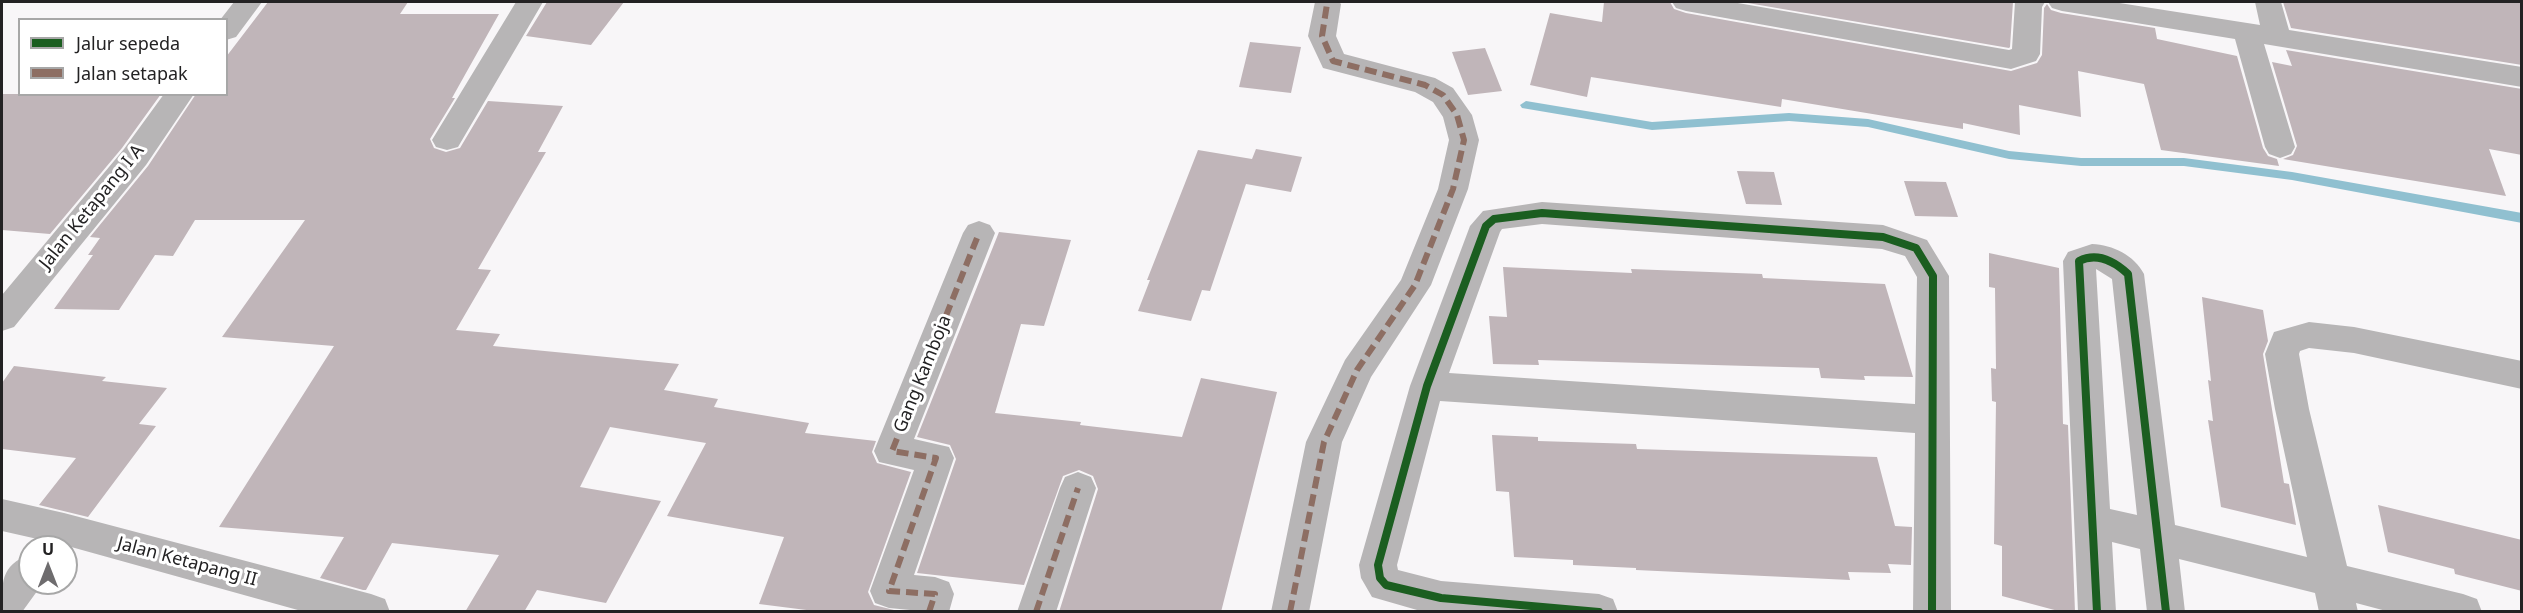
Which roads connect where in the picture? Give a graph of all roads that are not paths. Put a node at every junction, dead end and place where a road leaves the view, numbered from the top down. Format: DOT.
graph roads {
  1 [pos="248,2"];
  2 [pos="529,2"];
  3 [pos="1686,2"];
  4 [pos="2031,2"];
  5 [pos="2062,2"];
  6 [pos="2268,2"];
  7 [pos="1327,4"];
  8 [pos="228,28"];
  9 [pos="2247,32"];
  10 [pos="2277,36"];
  11 [pos="2522,77"];
  12 [pos="179,96"];
  13 [pos="447,140"];
  14 [pos="2280,147"];
  15 [pos="979,233"];
  16 [pos="2,318"];
  17 [pos="2522,375"];
  18 [pos="1427,386"];
  19 [pos="1931,420"];
  20 [pos="1078,488"];
  21 [pos="2,515"];
  22 [pos="2093,521"];
  23 [pos="50,535"];
  24 [pos="2157,537"];
  25 [pos="78,543"];
  26 [pos="18,587"];
  27 [pos="2335,596"];
  28 [pos="2,607"];
  29 [pos="371,612"];
  30 [pos="929,612"];
  31 [pos="1036,612"];
  32 [pos="1290,612"];
  33 [pos="1599,612"];
  34 [pos="1932,612"];
  35 [pos="2097,612"];
  36 [pos="2166,612"];
  37 [pos="2463,612"];
  1 -- 8 [label="street"];
  2 -- 13 [label="street"];
  3 -- 4 [label="street"];
  5 -- 9 [label="street"];
  6 -- 10 [label="street"];
  7 -- 32 [label="street"];
  9 -- 10 [label="street"];
  9 -- 14 [label="street"];
  10 -- 11 [label="street"];
  12 -- 16 [label="street, Jalan Ketapang I A"];
  15 -- 30 [label="street, Gang Kamboja"];
  17 -- 27 [label="street"];
  18 -- 19 [label="street"];
  18 -- 19 [label="street"];
  18 -- 33 [label="street"];
  19 -- 34 [label="street"];
  20 -- 31 [label="street"];
  21 -- 23 [label="street, Jalan Ketapang II"];
  22 -- 24 [label="street"];
  22 -- 24 [label="street"];
  22 -- 35 [label="street"];
  24 -- 27 [label="street"];
  24 -- 36 [label="street"];
  25 -- 29 [label="street, Jalan Ketapang II"];
  26 -- 28 [label="street"];
  27 -- 37 [label="street"];
}
